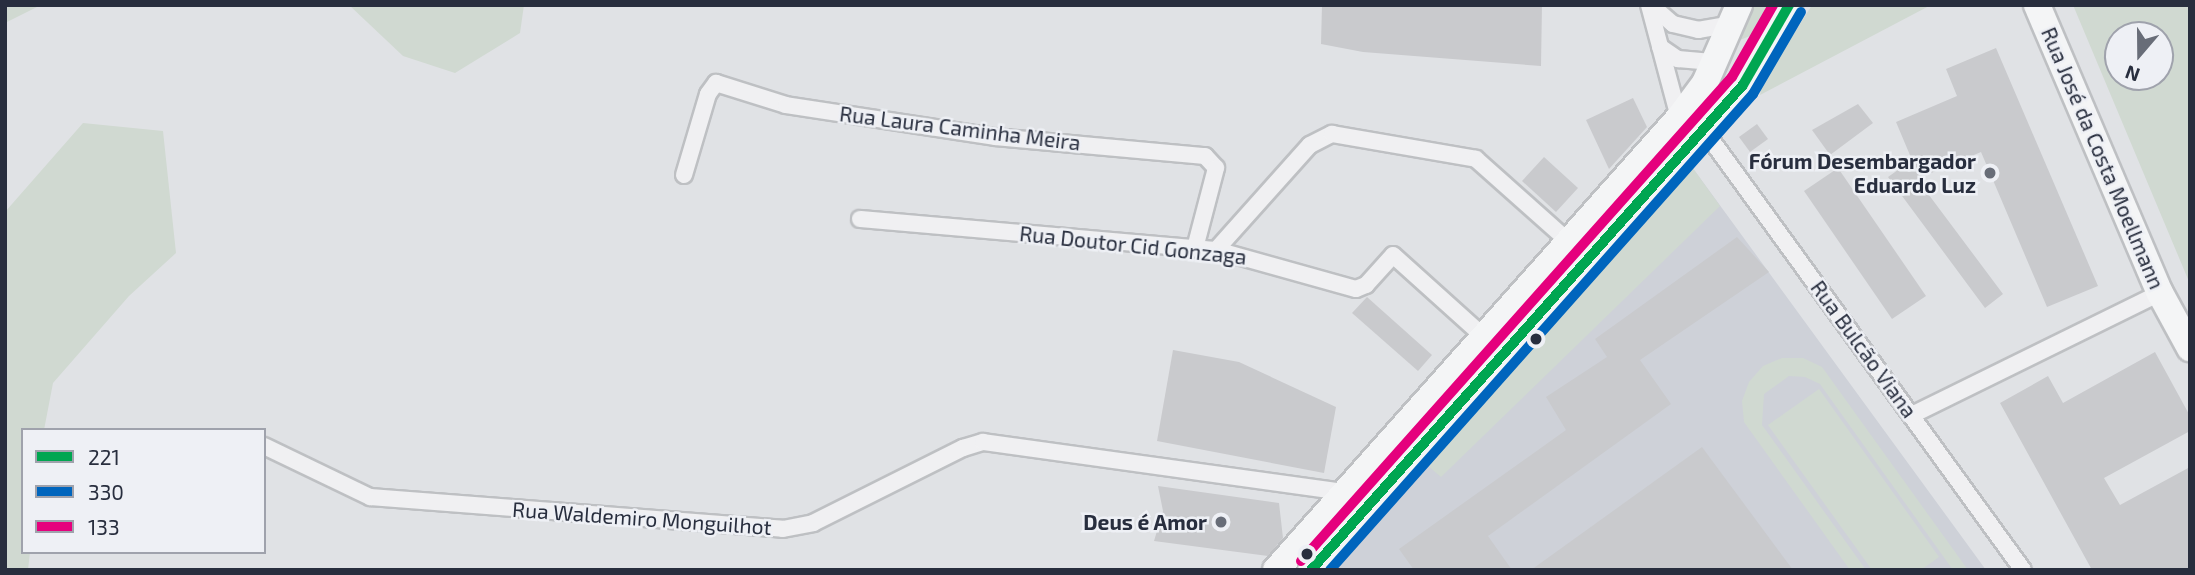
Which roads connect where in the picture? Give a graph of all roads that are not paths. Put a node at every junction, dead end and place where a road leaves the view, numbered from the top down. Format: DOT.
graph roads {
  1 [pos="1650,5"];
  2 [pos="1789,5"];
  3 [pos="2037,5"];
  4 [pos="1735,15"];
  5 [pos="1660,47"];
  6 [pos="1764,54"];
  7 [pos="1715,62"];
  8 [pos="1679,118"];
  9 [pos="1704,130"];
  10 [pos="684,175"];
  11 [pos="860,219"];
  12 [pos="1568,241"];
  13 [pos="1195,248"];
  14 [pos="1216,250"];
  15 [pos="2160,293"];
  16 [pos="1482,335"];
  17 [pos="2190,348"];
  18 [pos="1912,415"];
  19 [pos="266,447"];
  20 [pos="1345,492"];
  21 [pos="1276,570"];
  22 [pos="1311,570"];
  23 [pos="2023,570"];
  1 -- 4 [label="street"];
  1 -- 5 [label="street"];
  2 -- 6 [label="main road"];
  3 -- 15 [label="main road, Rua José da Costa Moellmann"];
  4 -- 7 [label="main road"];
  5 -- 7 [label="street"];
  5 -- 8 [label="street"];
  6 -- 7 [label="main road"];
  6 -- 9 [label="main road"];
  7 -- 8 [label="main road"];
  8 -- 12 [label="main road"];
  9 -- 18 [label="street, Rua Bulcão Viana"];
  9 -- 22 [label="main road"];
  10 -- 13 [label="street, Rua Laura Caminha Meira"];
  11 -- 13 [label="street, Rua Doutor Cid Gonzaga"];
  12 -- 14 [label="street"];
  12 -- 16 [label="main road"];
  13 -- 14 [label="street, Rua Doutor Cid Gonzaga"];
  14 -- 16 [label="street, Rua Doutor Cid Gonzaga"];
  15 -- 17 [label="main road, Rua José da Costa Moellmann"];
  15 -- 18 [label="street"];
  16 -- 20 [label="main road"];
  18 -- 23 [label="street, Rua Bulcão Viana"];
  19 -- 20 [label="street, Rua Waldemiro Monguilhot"];
  20 -- 21 [label="main road"];
}
